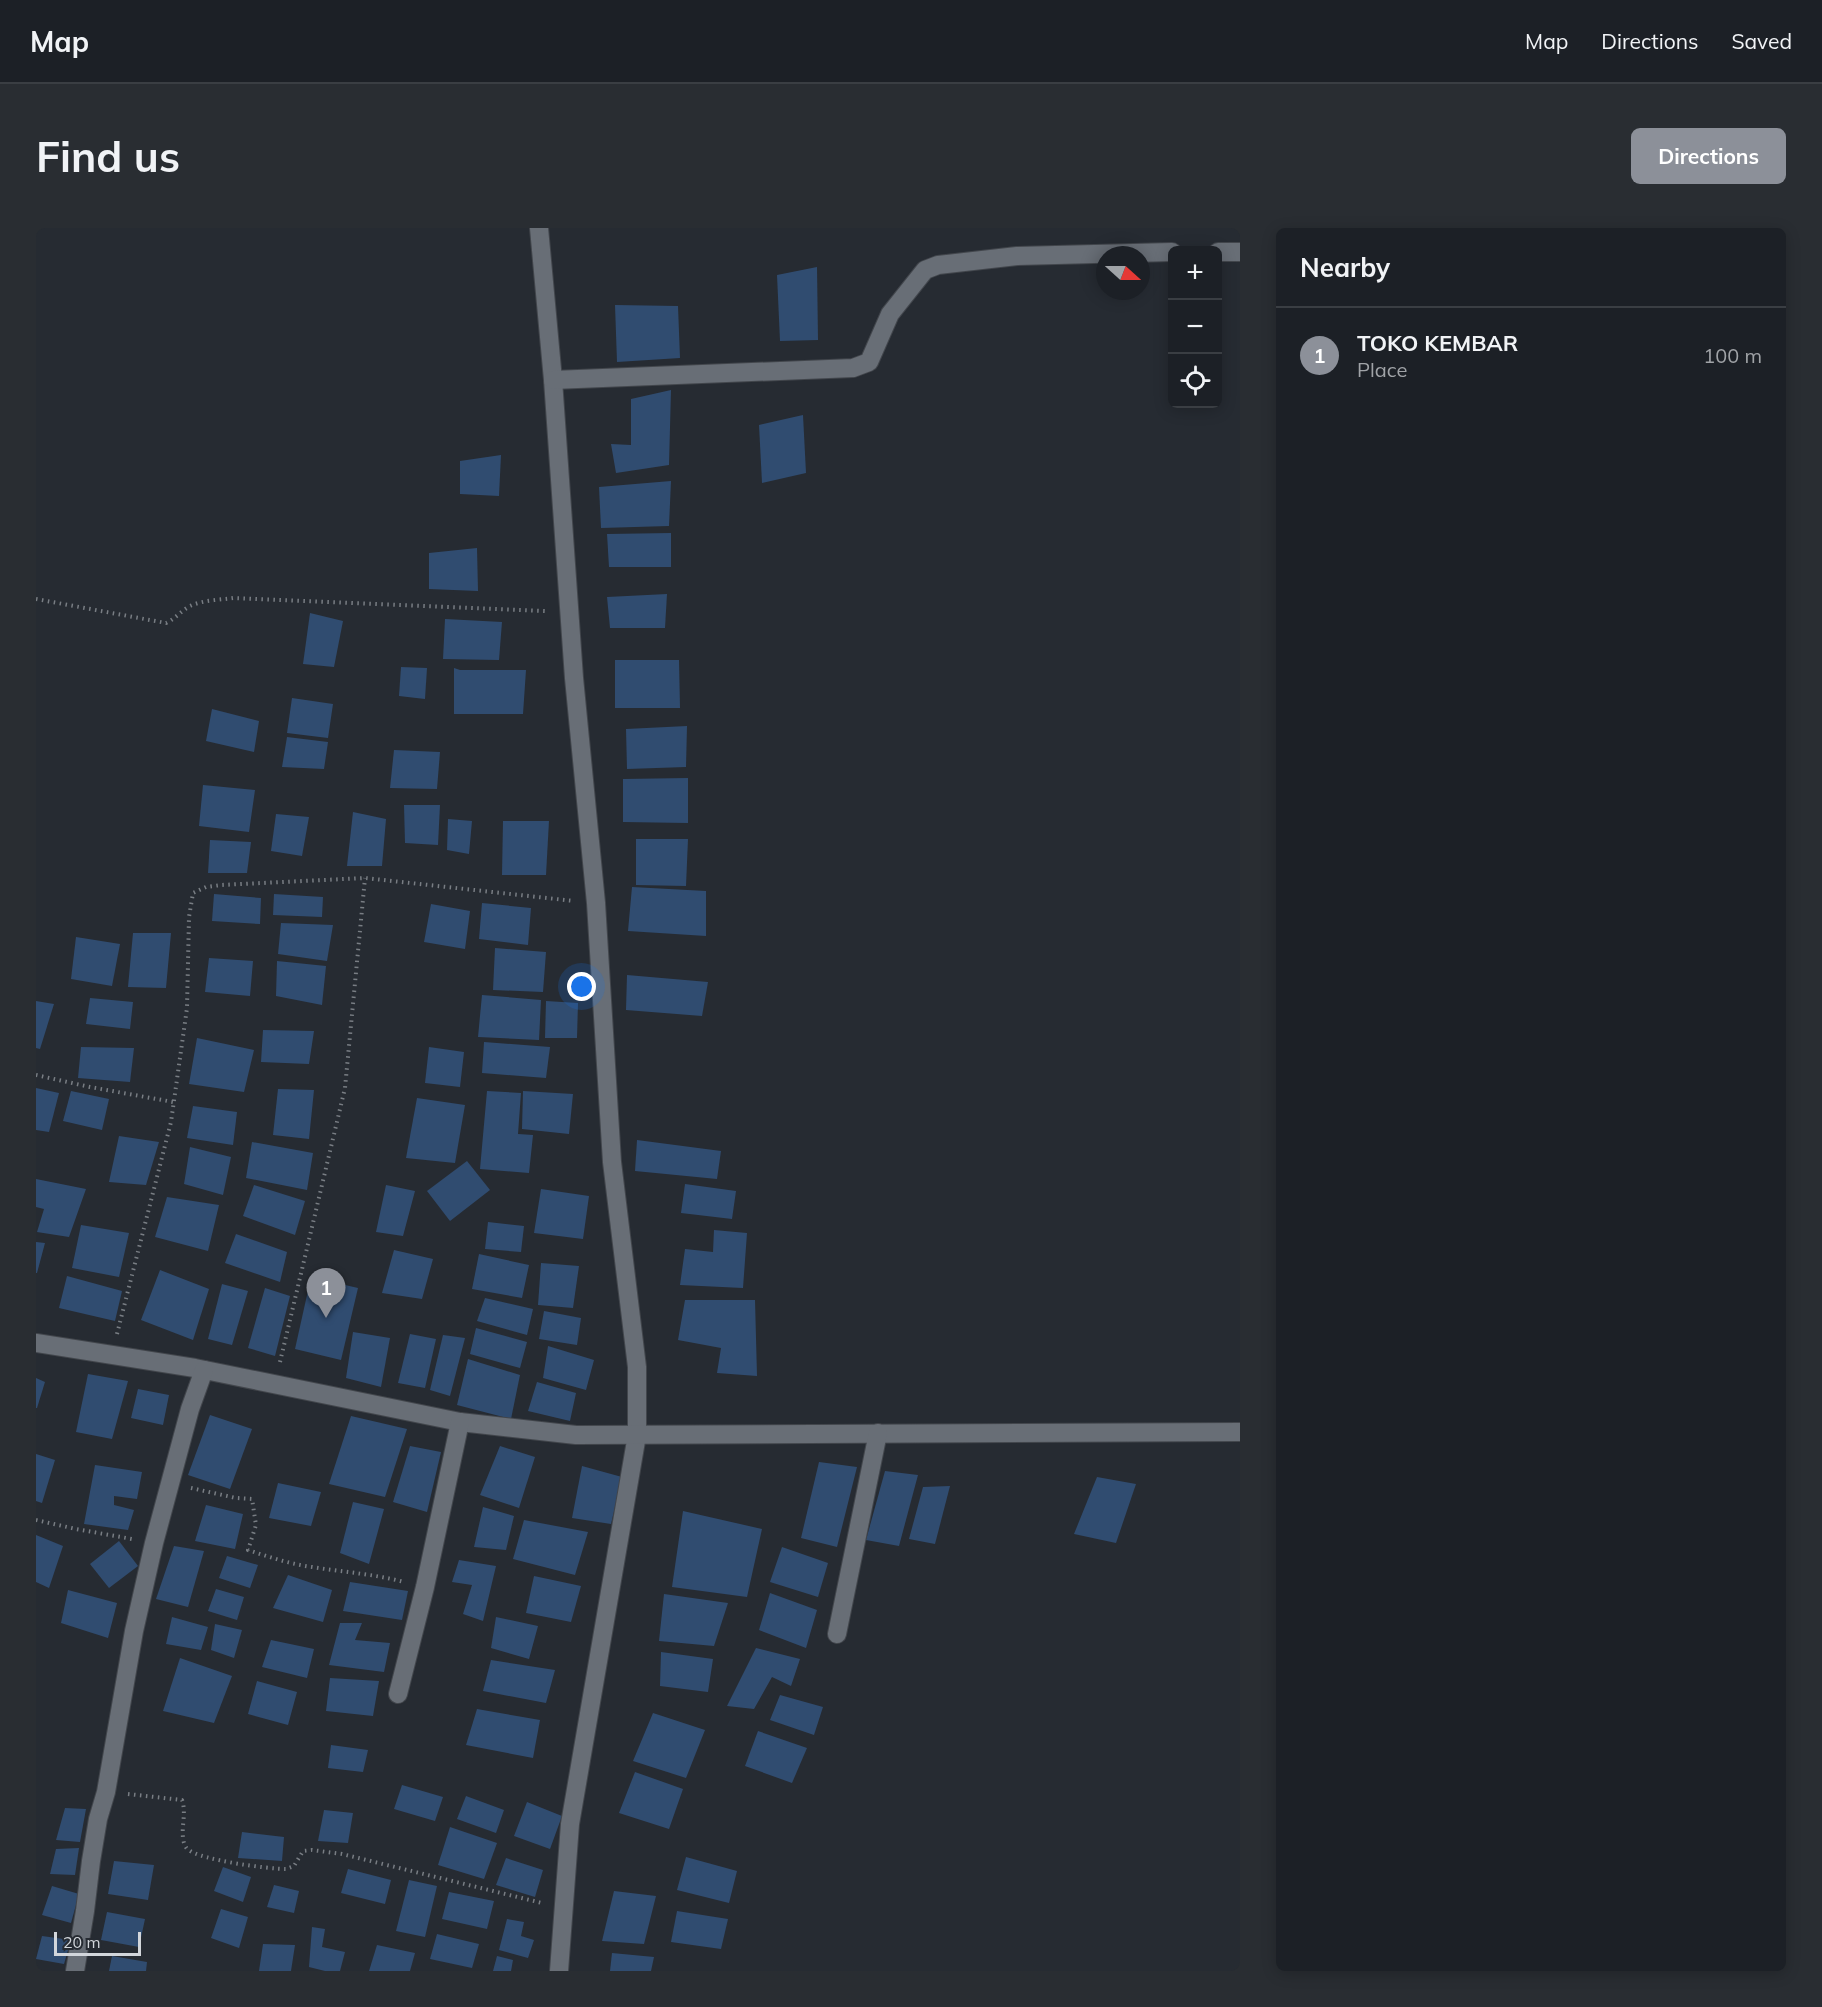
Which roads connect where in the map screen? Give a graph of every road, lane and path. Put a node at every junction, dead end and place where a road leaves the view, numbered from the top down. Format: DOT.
graph roads {
  1 [pos="539,228"];
  2 [pos="1168,252"];
  3 [pos="1222,252"];
  4 [pos="1240,252"];
  5 [pos="553,380"];
  6 [pos="36,598"];
  7 [pos="570,612"];
  8 [pos="365,879"];
  9 [pos="596,903"];
  10 [pos="36,1075"];
  11 [pos="173,1102"];
  12 [pos="36,1343"];
  13 [pos="112,1355"];
  14 [pos="204,1370"];
  15 [pos="275,1383"];
  16 [pos="460,1422"];
  17 [pos="1240,1432"];
  18 [pos="878,1433"];
  19 [pos="638,1435"];
  20 [pos="171,1481"];
  21 [pos="36,1520"];
  22 [pos="154,1543"];
  23 [pos="425,1587"];
  24 [pos="837,1634"];
  25 [pos="398,1694"];
  26 [pos="106,1792"];
  27 [pos="564,1908"];
  28 [pos="75,1971"];
  29 [pos="559,1971"];
  1 -- 5 [label="street"];
  2 -- 5 [label="street"];
  3 -- 4 [label="street"];
  5 -- 7 [label="street"];
  6 -- 7 [label="path"];
  7 -- 9 [label="street"];
  8 -- 9 [label="path"];
  8 -- 11 [label="path"];
  8 -- 15 [label="path"];
  9 -- 19 [label="street"];
  10 -- 11 [label="path"];
  11 -- 13 [label="path"];
  12 -- 13 [label="street"];
  13 -- 14 [label="street"];
  14 -- 15 [label="street"];
  14 -- 20 [label="street"];
  15 -- 16 [label="street"];
  16 -- 19 [label="street"];
  16 -- 23 [label="street"];
  17 -- 18 [label="street"];
  18 -- 19 [label="street"];
  18 -- 24 [label="street"];
  19 -- 27 [label="street"];
  20 -- 22 [label="street"];
  20 -- 23 [label="path"];
  21 -- 22 [label="path"];
  22 -- 26 [label="street"];
  23 -- 25 [label="street"];
  26 -- 27 [label="path"];
  26 -- 28 [label="street"];
  27 -- 29 [label="street"];
}
